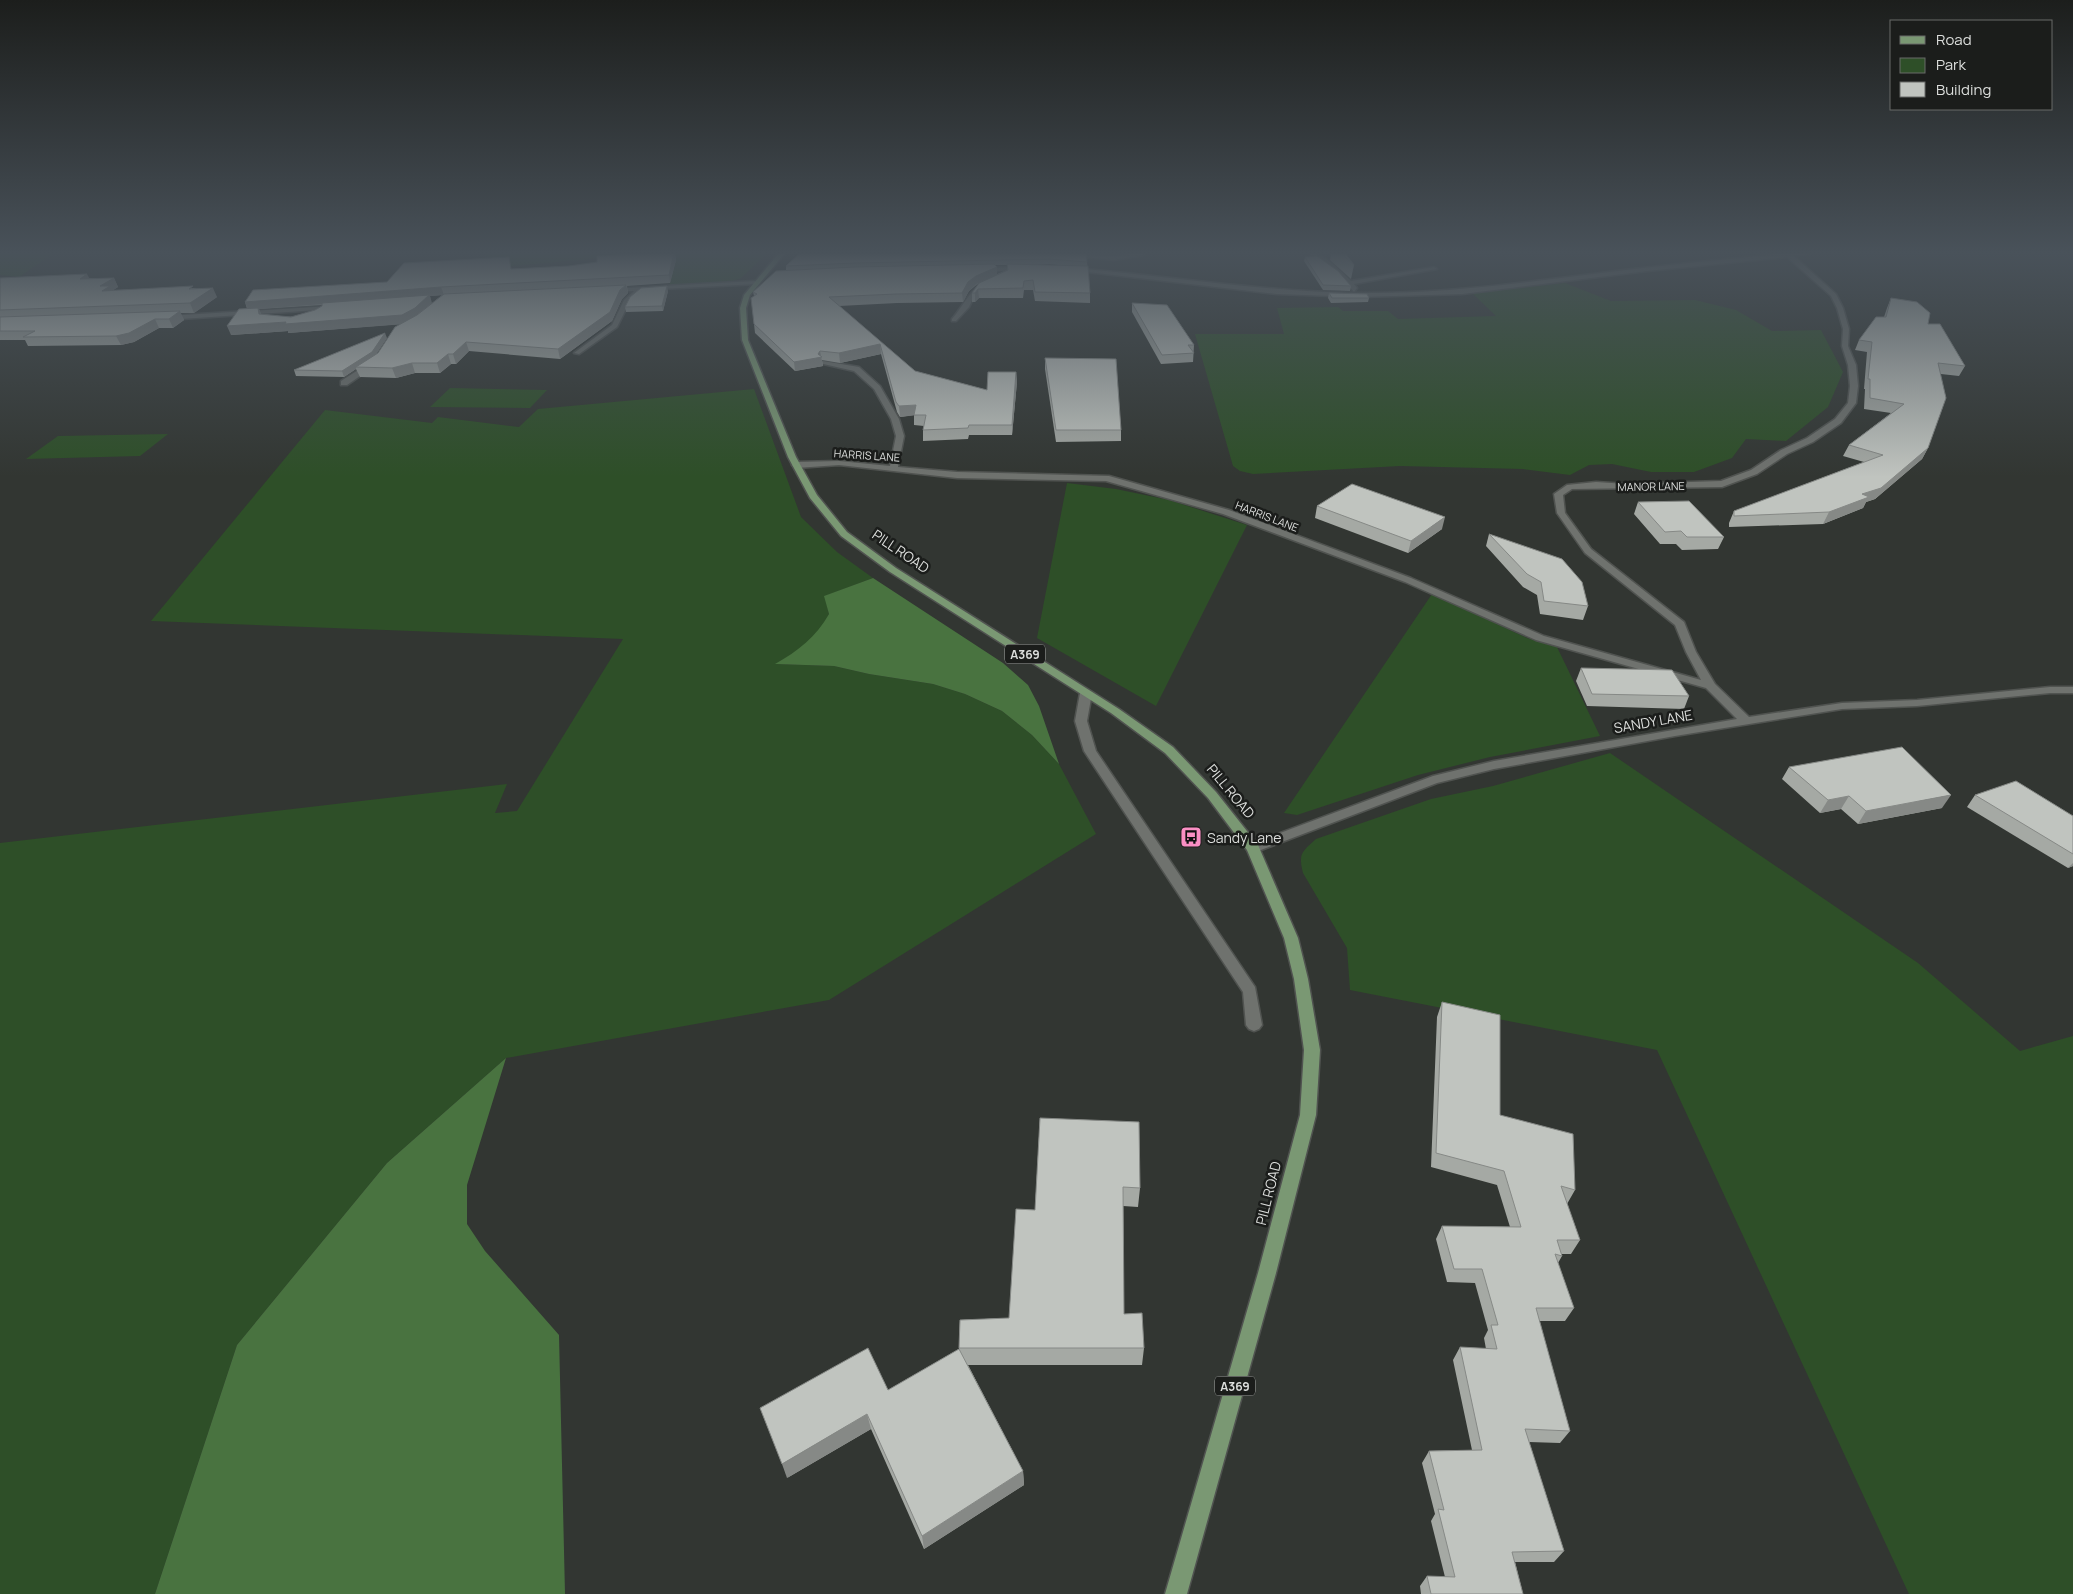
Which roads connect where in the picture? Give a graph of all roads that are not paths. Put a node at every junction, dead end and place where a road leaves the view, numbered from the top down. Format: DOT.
graph roads {
  1 [pos="614,327"];
  2 [pos="744,327"];
  3 [pos="1846,327"];
  4 [pos="577,353"];
  5 [pos="378,360"];
  6 [pos="823,363"];
  7 [pos="344,383"];
  8 [pos="796,465"];
  9 [pos="894,468"];
  10 [pos="1710,686"];
  11 [pos="2073,690"];
  12 [pos="1086,693"];
  13 [pos="1746,721"];
  14 [pos="1253,848"];
  15 [pos="1254,1025"];
  16 [pos="1176,1594"];
  1 -- 4 [label="street"];
  2 -- 8 [label="main road, PILL ROAD / A369"];
  3 -- 10 [label="street, MANOR LANE"];
  5 -- 7 [label="street"];
  6 -- 9 [label="street"];
  8 -- 9 [label="street, HARRIS LANE"];
  8 -- 12 [label="main road, PILL ROAD / A369"];
  9 -- 10 [label="street, HARRIS LANE"];
  10 -- 13 [label="street, MANOR LANE"];
  11 -- 13 [label="street, SANDY LANE"];
  12 -- 14 [label="main road, PILL ROAD / A369"];
  12 -- 15 [label="street"];
  13 -- 14 [label="street, SANDY LANE"];
  14 -- 16 [label="main road, PILL ROAD / A369"];
}
